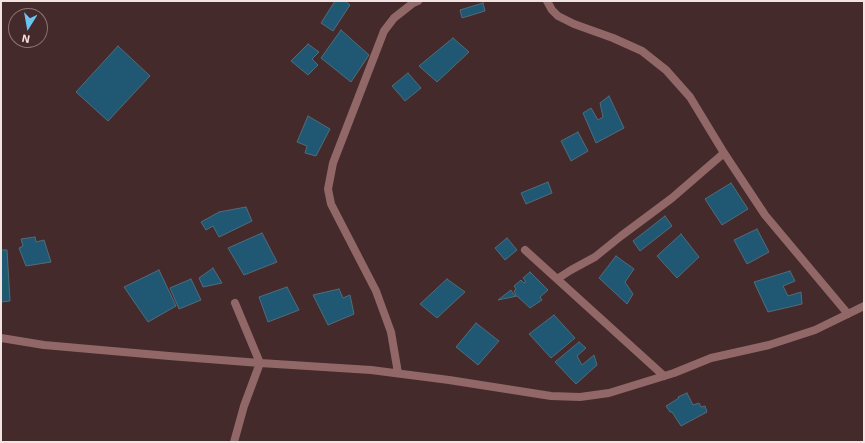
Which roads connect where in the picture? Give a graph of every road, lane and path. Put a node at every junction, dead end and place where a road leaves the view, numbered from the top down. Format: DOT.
graph roads {
  1 [pos="418,1"];
  2 [pos="547,1"];
  3 [pos="724,153"];
  4 [pos="525,250"];
  5 [pos="557,279"];
  6 [pos="235,303"];
  7 [pos="864,306"];
  8 [pos="848,314"];
  9 [pos="1,338"];
  10 [pos="260,364"];
  11 [pos="398,373"];
  12 [pos="664,376"];
  13 [pos="234,442"];
  1 -- 11 [label="street"];
  2 -- 3 [label="street"];
  3 -- 5 [label="street"];
  3 -- 8 [label="street"];
  4 -- 5 [label="street"];
  5 -- 12 [label="street"];
  6 -- 10 [label="street"];
  7 -- 8 [label="street"];
  8 -- 12 [label="street"];
  9 -- 10 [label="street"];
  10 -- 11 [label="street"];
  10 -- 13 [label="street"];
  11 -- 12 [label="street"];
}
